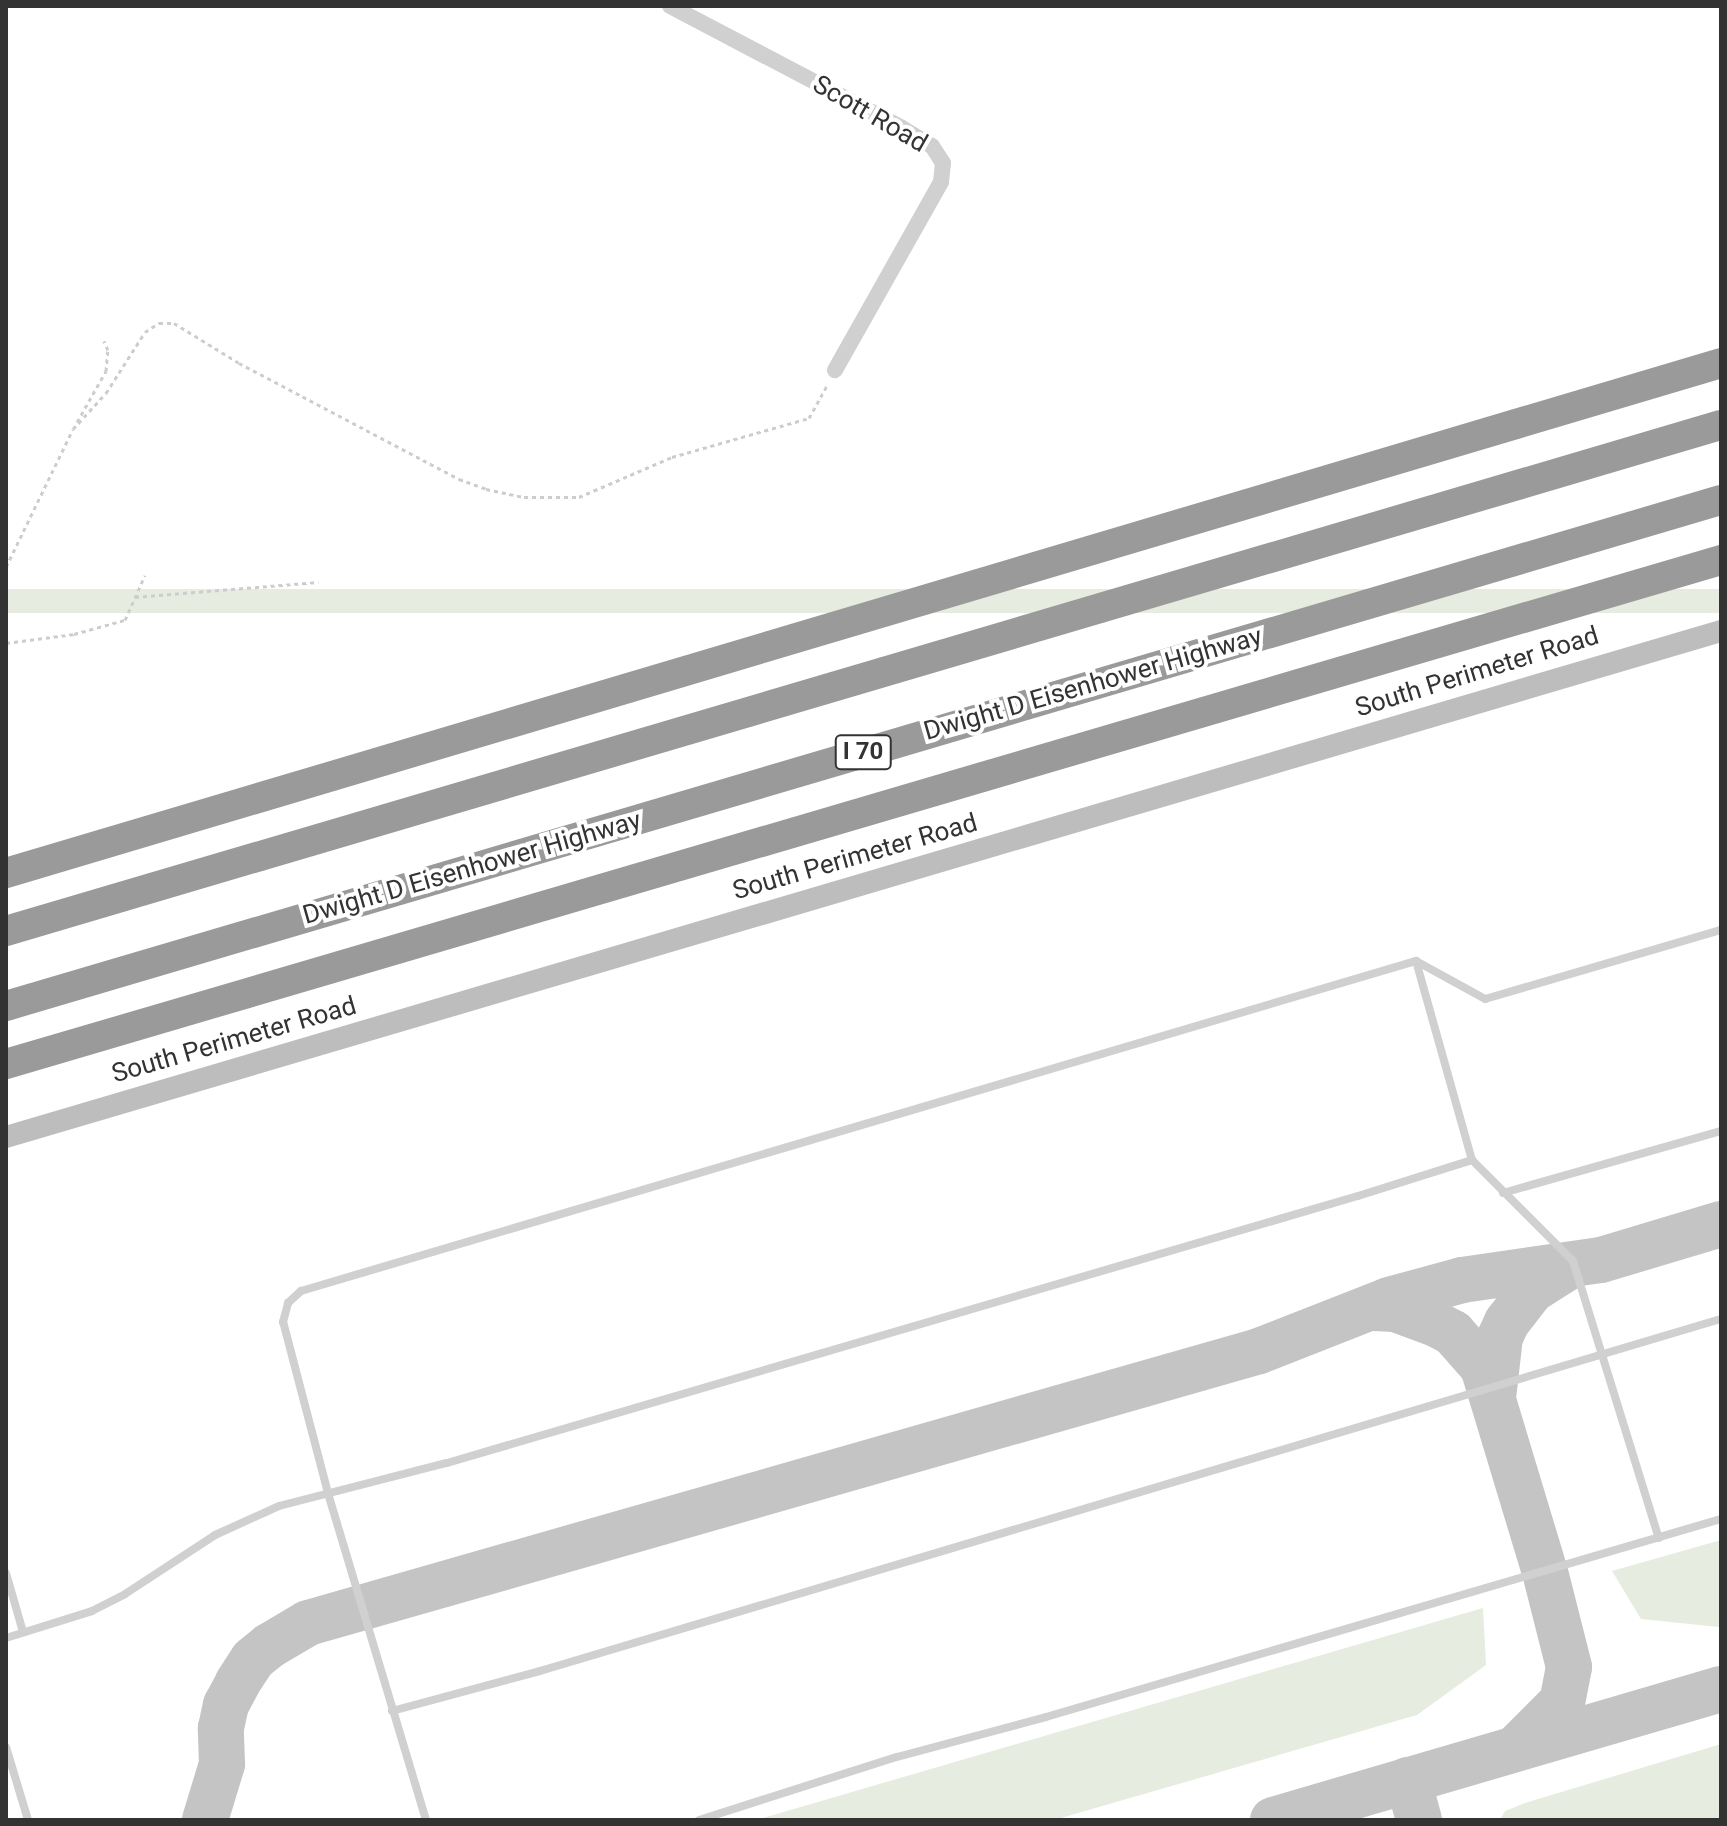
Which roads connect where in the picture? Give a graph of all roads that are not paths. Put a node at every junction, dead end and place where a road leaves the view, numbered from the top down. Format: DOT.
graph roads {
  1 [pos="670,6"];
  2 [pos="1721,363"];
  3 [pos="835,370"];
  4 [pos="1721,425"];
  5 [pos="1721,500"];
  6 [pos="1721,560"];
  7 [pos="1721,631"];
  8 [pos="6,873"];
  9 [pos="1721,930"];
  10 [pos="6,931"];
  11 [pos="1416,961"];
  12 [pos="6,1006"];
  13 [pos="6,1064"];
  14 [pos="1721,1131"];
  15 [pos="6,1137"];
  16 [pos="1472,1160"];
  17 [pos="1503,1193"];
  18 [pos="1721,1319"];
  19 [pos="1602,1354"];
  20 [pos="328,1493"];
  21 [pos="1721,1519"];
  22 [pos="1659,1538"];
  23 [pos="6,1573"];
  24 [pos="23,1632"];
  25 [pos="6,1638"];
  26 [pos="392,1711"];
  27 [pos="6,1747"];
  28 [pos="28,1820"];
  29 [pos="426,1820"];
  30 [pos="699,1820"];
  1 -- 3 [label="street, Scott Road"];
  2 -- 8 [label="highway"];
  4 -- 10 [label="highway"];
  5 -- 12 [label="highway, Dwight D Eisenhower Highway / I 70"];
  6 -- 13 [label="highway"];
  7 -- 15 [label="street, South Perimeter Road"];
  9 -- 11 [label="lane"];
  11 -- 16 [label="lane"];
  11 -- 20 [label="lane"];
  14 -- 17 [label="lane"];
  16 -- 17 [label="lane"];
  16 -- 20 [label="lane"];
  17 -- 19 [label="lane"];
  18 -- 19 [label="lane"];
  19 -- 22 [label="lane"];
  19 -- 26 [label="lane"];
  20 -- 24 [label="lane"];
  20 -- 26 [label="lane"];
  21 -- 22 [label="lane"];
  22 -- 30 [label="lane"];
  23 -- 24 [label="lane"];
  24 -- 25 [label="lane"];
  26 -- 29 [label="lane"];
  27 -- 28 [label="lane"];
}
